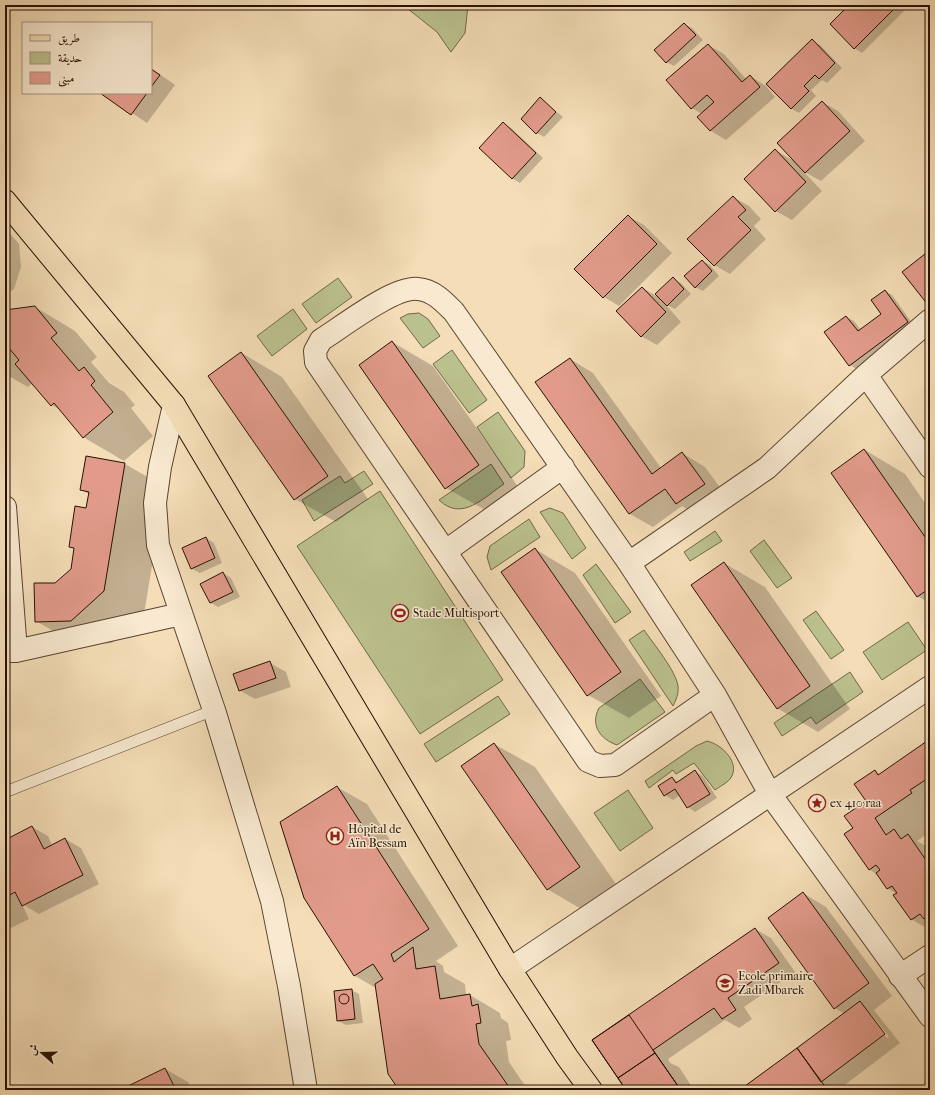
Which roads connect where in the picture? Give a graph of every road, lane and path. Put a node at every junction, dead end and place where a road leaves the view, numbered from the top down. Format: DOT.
graph roads {
  1 [pos="5,201"];
  2 [pos="930,320"];
  3 [pos="866,375"];
  4 [pos="174,405"];
  5 [pos="563,467"];
  6 [pos="930,467"];
  7 [pos="5,507"];
  8 [pos="446,551"];
  9 [pos="629,563"];
  10 [pos="181,614"];
  11 [pos="11,651"];
  12 [pos="930,687"];
  13 [pos="715,695"];
  14 [pos="214,710"];
  15 [pos="5,792"];
  16 [pos="770,794"];
  17 [pos="930,956"];
  18 [pos="510,968"];
  19 [pos="900,976"];
  20 [pos="930,1016"];
  21 [pos="306,1090"];
  22 [pos="591,1090"];
  1 -- 4 [label="main road"];
  2 -- 3 [label="street"];
  3 -- 6 [label="street"];
  3 -- 9 [label="street"];
  4 -- 10 [label="street"];
  4 -- 18 [label="main road"];
  5 -- 8 [label="street"];
  5 -- 8 [label="street"];
  5 -- 9 [label="street"];
  7 -- 11 [label="street"];
  8 -- 13 [label="street"];
  9 -- 13 [label="street"];
  10 -- 11 [label="street"];
  10 -- 14 [label="street"];
  12 -- 16 [label="street"];
  13 -- 16 [label="street"];
  14 -- 15 [label="lane"];
  14 -- 21 [label="street"];
  16 -- 18 [label="street"];
  16 -- 19 [label="street"];
  17 -- 19 [label="street"];
  18 -- 22 [label="main road"];
  19 -- 20 [label="street"];
}
